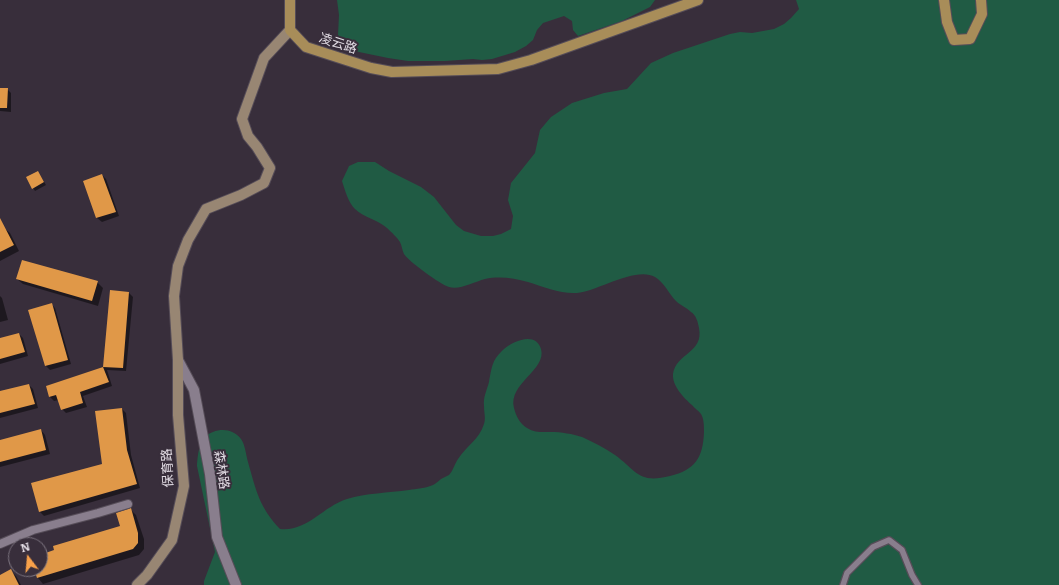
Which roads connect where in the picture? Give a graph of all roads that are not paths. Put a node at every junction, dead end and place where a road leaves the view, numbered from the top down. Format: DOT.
graph roads {
  1 [pos="290,0"];
  2 [pos="698,0"];
  3 [pos="944,0"];
  4 [pos="981,0"];
  5 [pos="290,30"];
  6 [pos="178,360"];
  7 [pos="128,504"];
  8 [pos="0,544"];
  9 [pos="137,585"];
  10 [pos="236,585"];
  11 [pos="843,585"];
  12 [pos="918,585"];
  1 -- 5 [label="main road"];
  2 -- 5 [label="main road, 凌云路"];
  3 -- 4 [label="main road"];
  5 -- 6 [label="main road"];
  6 -- 9 [label="main road, 保育路"];
  6 -- 10 [label="street, 森林路"];
  7 -- 8 [label="street"];
  11 -- 12 [label="lane"];
}
